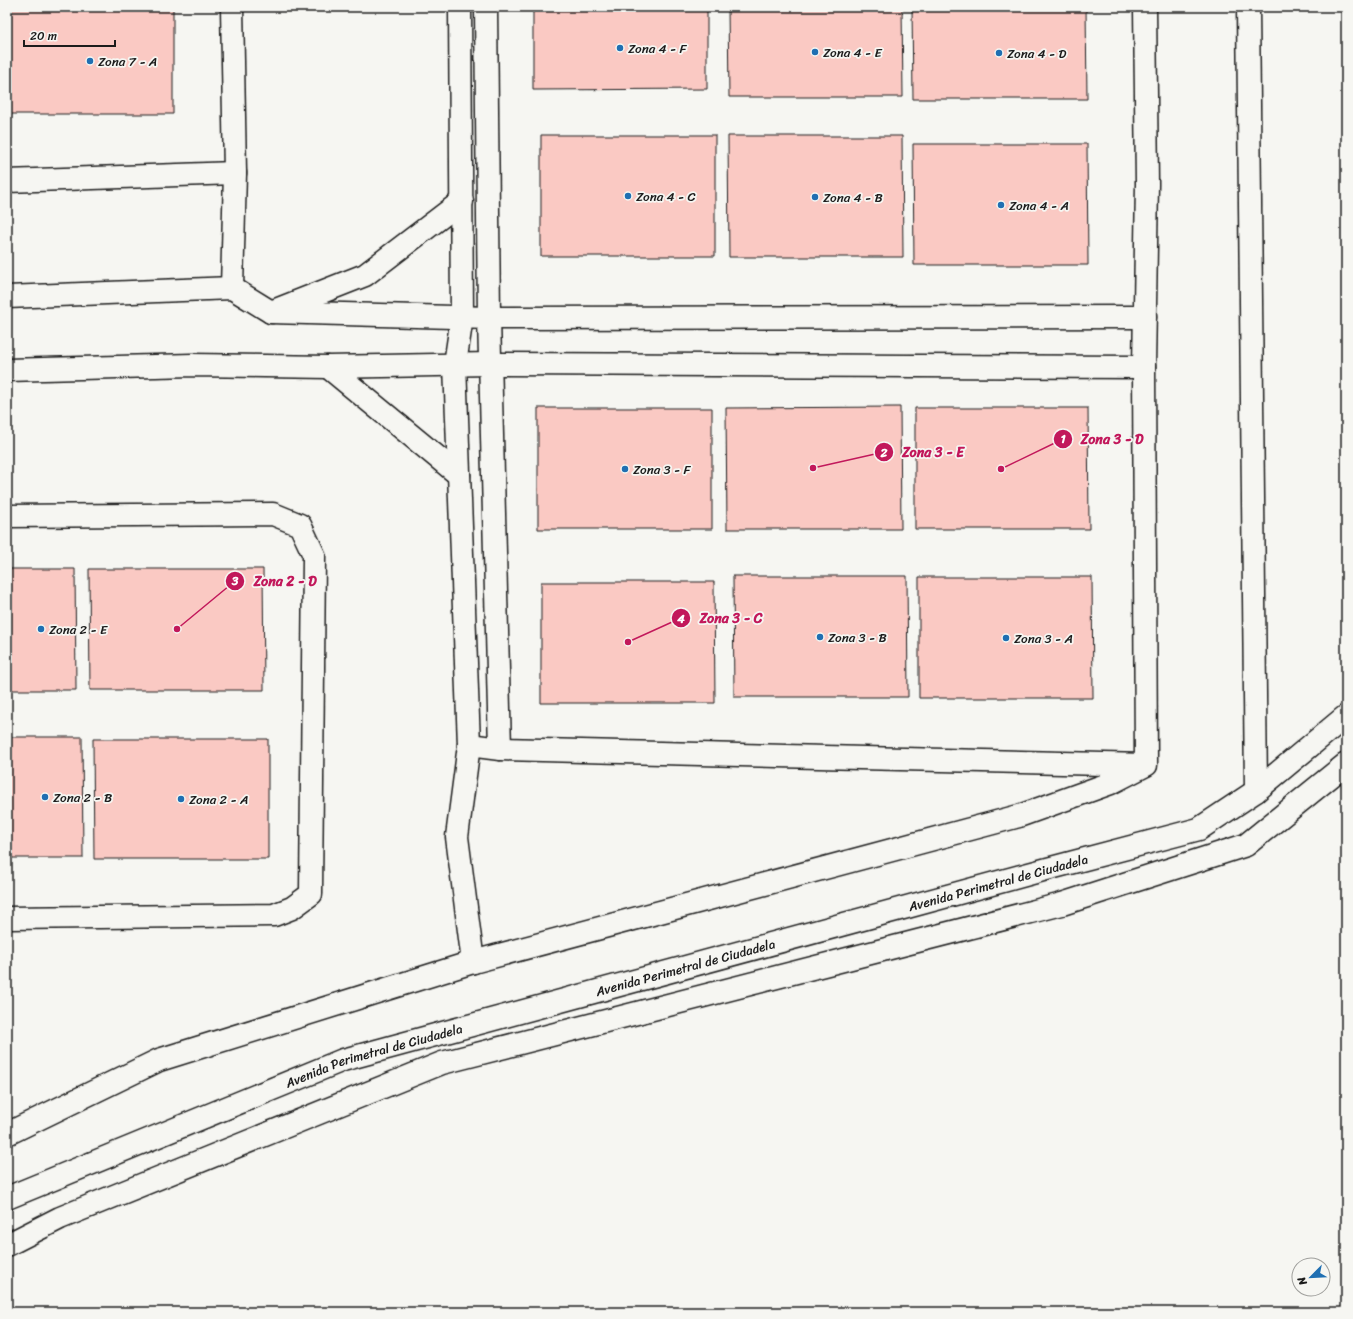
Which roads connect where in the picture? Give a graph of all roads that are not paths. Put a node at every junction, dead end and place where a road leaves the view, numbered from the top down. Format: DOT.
graph roads {
  1 [pos="232,7"];
  2 [pos="460,7"];
  3 [pos="486,7"];
  4 [pos="1145,7"];
  5 [pos="1248,7"];
  6 [pos="235,173"];
  7 [pos="7,181"];
  8 [pos="462,200"];
  9 [pos="232,288"];
  10 [pos="7,297"];
  11 [pos="271,312"];
  12 [pos="462,317"];
  13 [pos="1145,317"];
  14 [pos="489,318"];
  15 [pos="455,364"];
  16 [pos="490,364"];
  17 [pos="328,367"];
  18 [pos="1144,367"];
  19 [pos="7,370"];
  20 [pos="459,476"];
  21 [pos="7,516"];
  22 [pos="1346,716"];
  23 [pos="469,745"];
  24 [pos="500,749"];
  25 [pos="1346,764"];
  26 [pos="1146,765"];
  27 [pos="1256,791"];
  28 [pos="7,918"];
  29 [pos="473,962"];
  30 [pos="7,1134"];
  31 [pos="7,1198"];
  32 [pos="7,1244"];
  1 -- 6 [label="street"];
  2 -- 8 [label="street"];
  3 -- 14 [label="street"];
  4 -- 13 [label="street"];
  5 -- 27 [label="street"];
  6 -- 7 [label="street"];
  6 -- 9 [label="street"];
  8 -- 11 [label="street"];
  8 -- 12 [label="street"];
  9 -- 10 [label="street"];
  9 -- 11 [label="street"];
  11 -- 12 [label="street"];
  12 -- 14 [label="street"];
  12 -- 15 [label="street"];
  13 -- 14 [label="street"];
  13 -- 18 [label="street"];
  14 -- 16 [label="street"];
  15 -- 16 [label="street"];
  15 -- 17 [label="street"];
  15 -- 20 [label="street"];
  16 -- 18 [label="street"];
  16 -- 24 [label="street"];
  17 -- 19 [label="street"];
  17 -- 20 [label="street"];
  18 -- 26 [label="street"];
  20 -- 23 [label="street"];
  21 -- 28 [label="street"];
  22 -- 27 [label="street, Avenida Perimetral de Ciudadela"];
  23 -- 24 [label="street"];
  23 -- 29 [label="street"];
  24 -- 26 [label="street"];
  25 -- 32 [label="street"];
  26 -- 29 [label="street"];
  27 -- 31 [label="street, Avenida Perimetral de Ciudadela"];
  29 -- 30 [label="street"];
}
